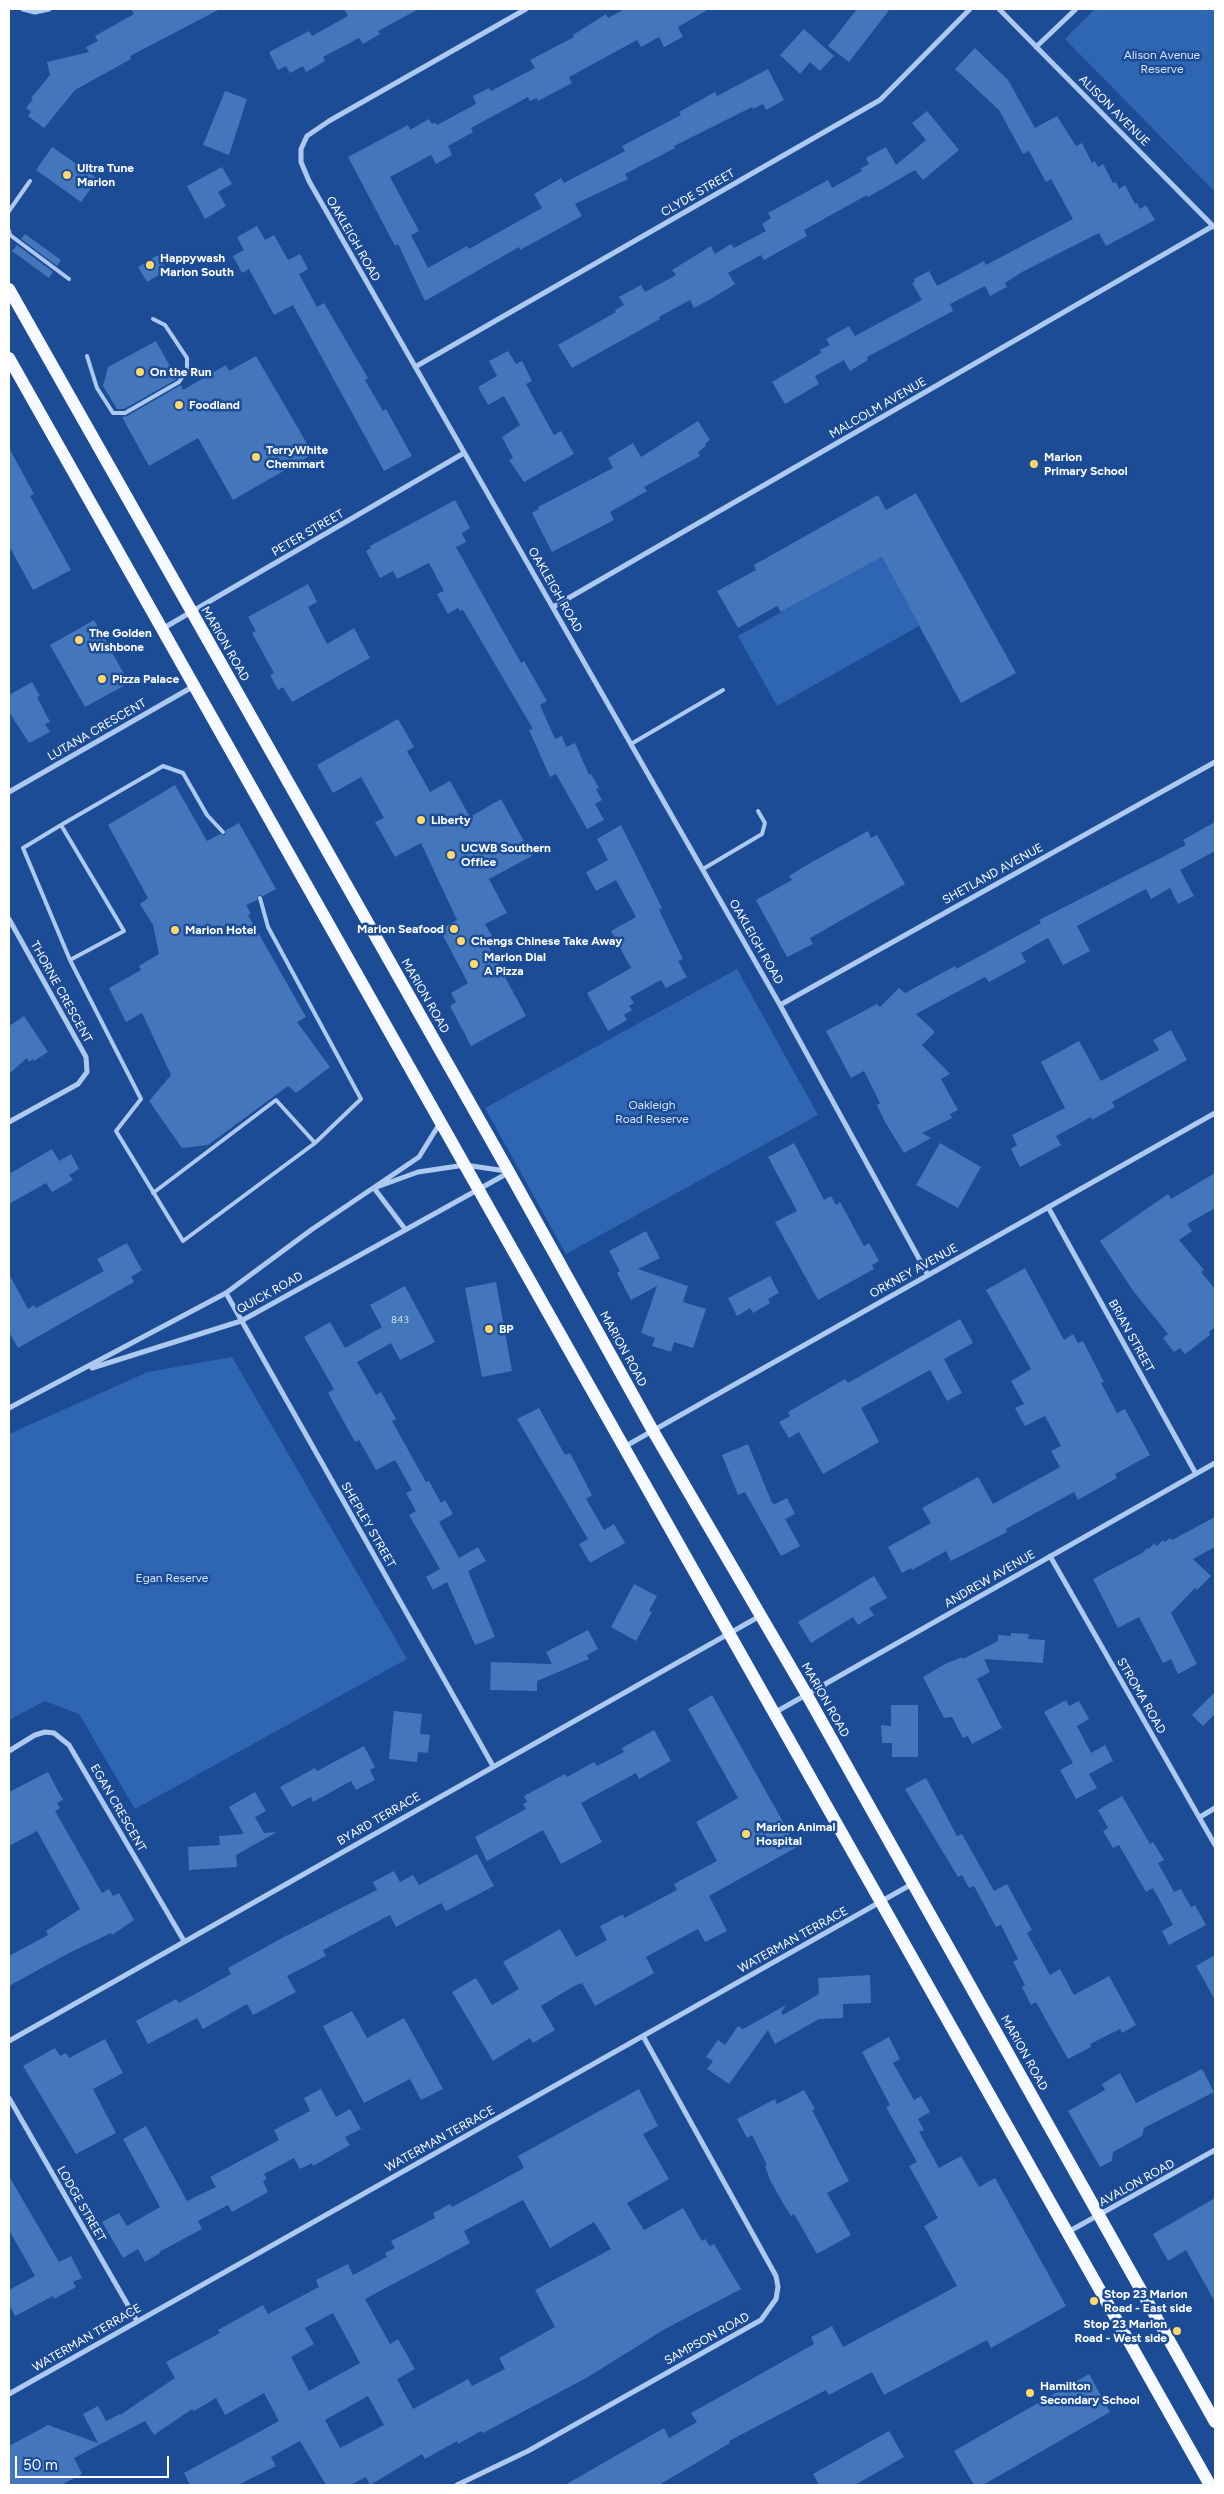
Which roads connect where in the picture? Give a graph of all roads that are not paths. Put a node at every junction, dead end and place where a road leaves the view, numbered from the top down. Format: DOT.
graph roads {
  1 [pos="23,9"];
  2 [pos="49,9"];
  3 [pos="526,9"];
  4 [pos="970,9"];
  5 [pos="999,9"];
  6 [pos="1076,9"];
  7 [pos="1036,47"];
  8 [pos="30,181"];
  9 [pos="9,211"];
  10 [pos="1214,227"];
  11 [pos="9,231"];
  12 [pos="70,279"];
  13 [pos="9,289"];
  14 [pos="153,319"];
  15 [pos="87,356"];
  16 [pos="9,358"];
  17 [pos="416,367"];
  18 [pos="464,453"];
  19 [pos="553,607"];
  20 [pos="191,612"];
  21 [pos="162,629"];
  22 [pos="194,686"];
  23 [pos="723,690"];
  24 [pos="631,744"];
  25 [pos="1215,762"];
  26 [pos="9,792"];
  27 [pos="758,811"];
  28 [pos="61,825"];
  29 [pos="223,832"];
  30 [pos="703,869"];
  31 [pos="260,898"];
  32 [pos="9,919"];
  33 [pos="70,960"];
  34 [pos="780,1005"];
  35 [pos="1215,1113"];
  36 [pos="9,1122"];
  37 [pos="441,1122"];
  38 [pos="314,1143"];
  39 [pos="465,1165"];
  40 [pos="509,1172"];
  41 [pos="374,1188"];
  42 [pos="479,1190"];
  43 [pos="153,1193"];
  44 [pos="1048,1207"];
  45 [pos="405,1230"];
  46 [pos="928,1274"];
  47 [pos="226,1293"];
  48 [pos="241,1321"];
  49 [pos="80,1372"];
  50 [pos="9,1408"];
  51 [pos="653,1431"];
  52 [pos="624,1447"];
  53 [pos="1215,1463"];
  54 [pos="1196,1474"];
  55 [pos="1050,1556"];
  56 [pos="760,1616"];
  57 [pos="729,1633"];
  58 [pos="807,1695"];
  59 [pos="774,1713"];
  60 [pos="9,1750"];
  61 [pos="493,1766"];
  62 [pos="1215,1808"];
  63 [pos="1200,1817"];
  64 [pos="1215,1845"];
  65 [pos="913,1884"];
  66 [pos="881,1902"];
  67 [pos="184,1941"];
  68 [pos="643,2036"];
  69 [pos="9,2041"];
  70 [pos="9,2098"];
  71 [pos="1215,2150"];
  72 [pos="1099,2215"];
  73 [pos="1068,2232"];
  74 [pos="137,2321"];
  75 [pos="9,2394"];
  76 [pos="1215,2422"];
  77 [pos="456,2485"];
  78 [pos="1210,2485"];
  1 -- 2 [label="street"];
  3 -- 17 [label="street, OAKLEIGH ROAD"];
  4 -- 17 [label="street, CLYDE STREET"];
  5 -- 7 [label="street, ALISON AVENUE"];
  6 -- 7 [label="street"];
  7 -- 10 [label="street, ALISON AVENUE"];
  8 -- 9 [label="lane"];
  10 -- 19 [label="street, MALCOLM AVENUE"];
  11 -- 12 [label="lane"];
  13 -- 20 [label="main road, MARION ROAD"];
  14 -- 15 [label="lane"];
  16 -- 21 [label="main road"];
  17 -- 18 [label="street, OAKLEIGH ROAD"];
  18 -- 19 [label="street, OAKLEIGH ROAD"];
  18 -- 20 [label="street, PETER STREET"];
  19 -- 24 [label="street, OAKLEIGH ROAD"];
  20 -- 21 [label="street, PETER STREET"];
  20 -- 40 [label="main road, MARION ROAD"];
  21 -- 22 [label="main road"];
  22 -- 26 [label="street, LUTANA CRESCENT"];
  22 -- 37 [label="main road"];
  23 -- 24 [label="lane"];
  24 -- 30 [label="street, OAKLEIGH ROAD"];
  25 -- 34 [label="street, SHETLAND AVENUE"];
  27 -- 30 [label="lane"];
  28 -- 29 [label="lane"];
  28 -- 33 [label="lane"];
  28 -- 33 [label="lane"];
  30 -- 34 [label="street, OAKLEIGH ROAD"];
  31 -- 38 [label="lane"];
  32 -- 36 [label="street, THORNE CRESCENT"];
  33 -- 43 [label="lane"];
  34 -- 46 [label="street, OAKLEIGH ROAD"];
  35 -- 44 [label="street, ORKNEY AVENUE"];
  37 -- 39 [label="main road"];
  37 -- 41 [label="street, QUICK ROAD"];
  38 -- 43 [label="lane"];
  38 -- 43 [label="lane"];
  39 -- 40 [label="street, QUICK ROAD"];
  39 -- 41 [label="street, QUICK ROAD"];
  39 -- 42 [label="main road"];
  40 -- 42 [label="street, QUICK ROAD"];
  40 -- 51 [label="main road, MARION ROAD"];
  41 -- 45 [label="street"];
  41 -- 47 [label="street, QUICK ROAD"];
  42 -- 45 [label="street, QUICK ROAD"];
  42 -- 52 [label="main road"];
  44 -- 46 [label="street, ORKNEY AVENUE"];
  44 -- 54 [label="street, BRIAN STREET"];
  45 -- 48 [label="street, QUICK ROAD"];
  46 -- 51 [label="street, ORKNEY AVENUE"];
  47 -- 48 [label="street, SHEPLEY STREET"];
  47 -- 49 [label="street, QUICK ROAD"];
  48 -- 49 [label="street, QUICK ROAD"];
  48 -- 61 [label="street, SHEPLEY STREET"];
  49 -- 50 [label="street, QUICK ROAD"];
  51 -- 52 [label="street, ORKNEY AVENUE"];
  51 -- 56 [label="main road, MARION ROAD"];
  52 -- 57 [label="main road"];
  53 -- 54 [label="street, ANDREW AVENUE"];
  54 -- 55 [label="street, ANDREW AVENUE"];
  55 -- 58 [label="street, ANDREW AVENUE"];
  55 -- 63 [label="street, STROMA ROAD"];
  56 -- 57 [label="street, BYARD TERRACE"];
  56 -- 58 [label="main road, MARION ROAD"];
  57 -- 59 [label="main road"];
  57 -- 61 [label="street, BYARD TERRACE"];
  58 -- 59 [label="street, ANDREW AVENUE"];
  58 -- 65 [label="main road, MARION ROAD"];
  59 -- 66 [label="main road"];
  60 -- 67 [label="street, EGAN CRESCENT"];
  61 -- 67 [label="street, BYARD TERRACE"];
  62 -- 63 [label="street"];
  63 -- 64 [label="street, STROMA ROAD"];
  65 -- 66 [label="street, WATERMAN TERRACE"];
  65 -- 72 [label="main road, MARION ROAD"];
  66 -- 68 [label="street, WATERMAN TERRACE"];
  66 -- 73 [label="main road"];
  67 -- 69 [label="street, BYARD TERRACE"];
  68 -- 74 [label="street, WATERMAN TERRACE"];
  68 -- 77 [label="street, SAMPSON ROAD"];
  70 -- 74 [label="street, LODGE STREET"];
  71 -- 72 [label="street, AVALON ROAD"];
  72 -- 73 [label="street, AVALON ROAD"];
  72 -- 76 [label="main road, MARION ROAD"];
  73 -- 78 [label="main road"];
  74 -- 75 [label="street, WATERMAN TERRACE"];
}
